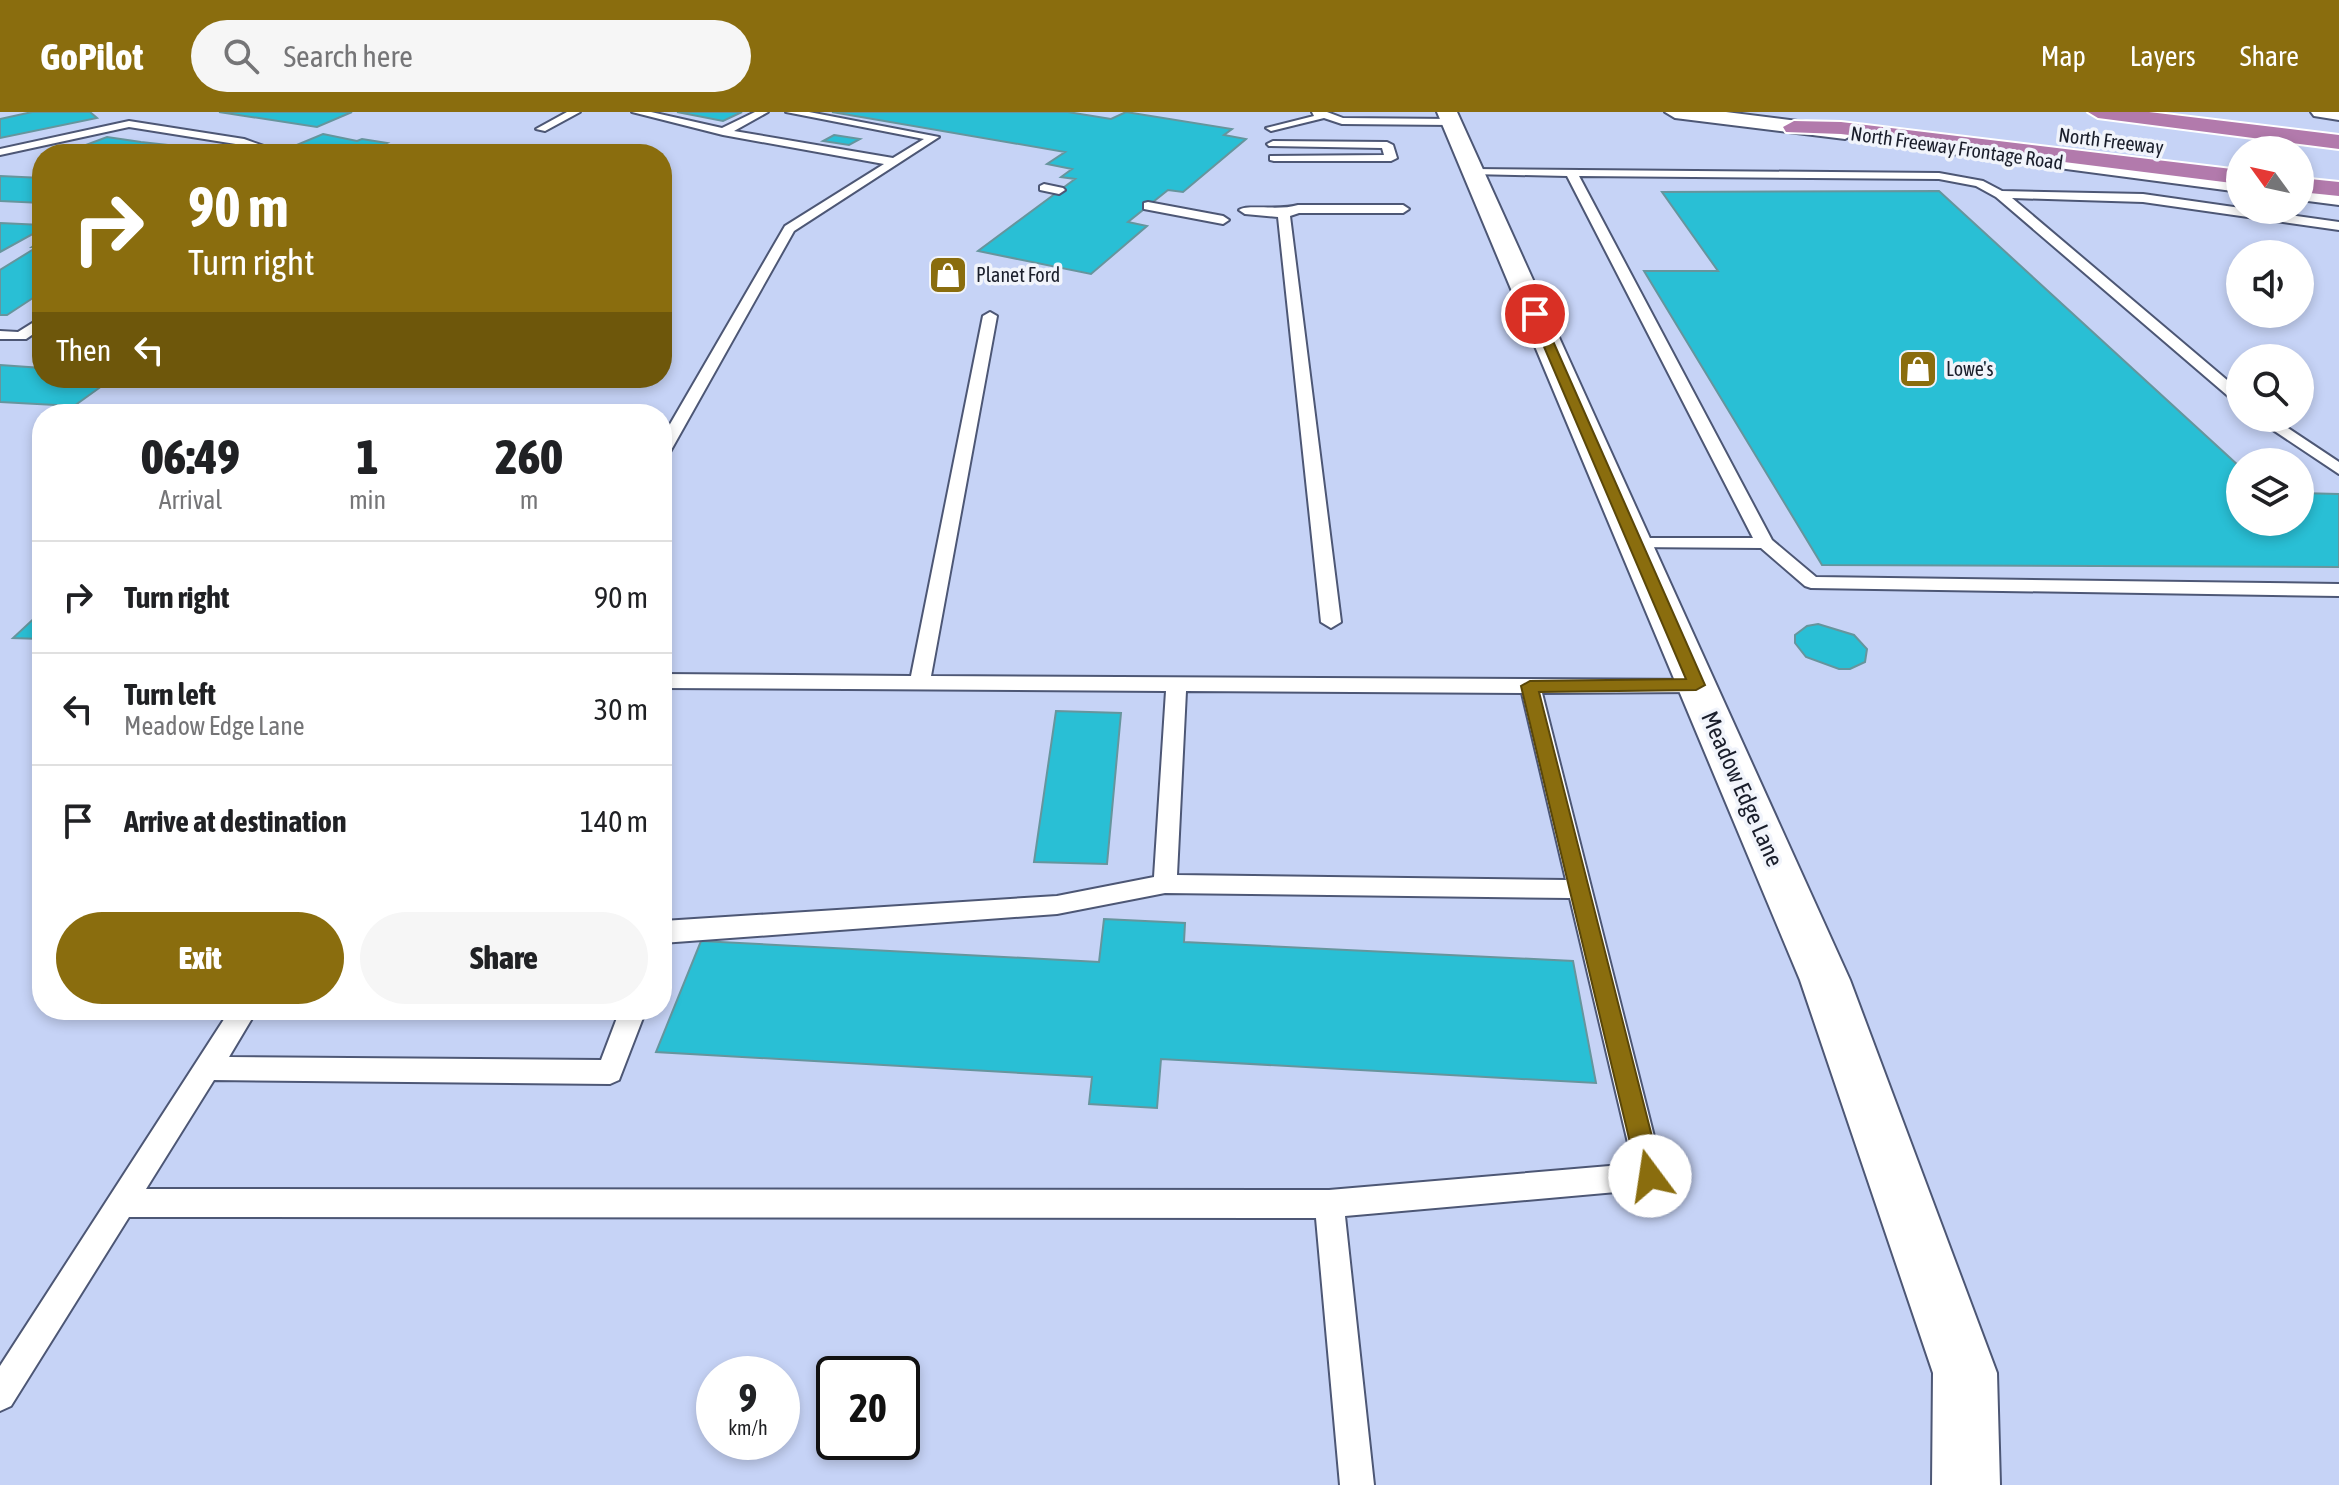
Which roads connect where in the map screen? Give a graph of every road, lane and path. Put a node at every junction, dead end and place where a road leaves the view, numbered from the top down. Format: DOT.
graph roads {
  1 [pos="575,112"];
  2 [pos="637,112"];
  3 [pos="763,112"];
  4 [pos="791,112"];
  5 [pos="1294,112"];
  6 [pos="1318,112"];
  7 [pos="1675,112"];
  8 [pos="1888,112"];
  9 [pos="2098,112"];
  10 [pos="2294,112"];
  11 [pos="2321,112"];
  12 [pos="2339,116"];
  13 [pos="1449,117"];
  14 [pos="1258,121"];
  15 [pos="1794,127"];
  16 [pos="1271,128"];
  17 [pos="541,129"];
  18 [pos="723,132"];
  19 [pos="2339,142"];
  20 [pos="37,144"];
  21 [pos="250,144"];
  22 [pos="1273,144"];
  23 [pos="32,145"];
  24 [pos="0,152"];
  25 [pos="2226,156"];
  26 [pos="1274,158"];
  27 [pos="894,162"];
  28 [pos="2314,168"];
  29 [pos="2339,171"];
  30 [pos="1474,172"];
  31 [pos="1572,174"];
  32 [pos="2226,175"];
  33 [pos="2226,183"];
  34 [pos="2314,186"];
  35 [pos="1044,188"];
  36 [pos="2339,189"];
  37 [pos="1059,190"];
  38 [pos="2000,194"];
  39 [pos="2314,195"];
  40 [pos="2339,198"];
  41 [pos="1148,206"];
  42 [pos="1403,209"];
  43 [pos="1245,210"];
  44 [pos="1284,214"];
  45 [pos="1223,220"];
  46 [pos="2339,226"];
  47 [pos="990,316"];
  48 [pos="32,328"];
  49 [pos="0,335"];
  50 [pos="21,336"];
  51 [pos="32,336"];
  52 [pos="2226,387"];
  53 [pos="2284,432"];
  54 [pos="672,434"];
  55 [pos="2339,469"];
  56 [pos="1634,543"];
  57 [pos="1765,543"];
  58 [pos="2339,590"];
  59 [pos="1331,622"];
  60 [pos="672,681"];
  61 [pos="920,683"];
  62 [pos="1176,685"];
  63 [pos="1696,685"];
  64 [pos="1530,686"];
  65 [pos="1165,884"];
  66 [pos="1580,889"];
  67 [pos="672,930"];
  68 [pos="238,1020"];
  69 [pos="629,1020"];
  70 [pos="207,1068"];
  71 [pos="122,1203"];
  72 [pos="1329,1204"];
  73 [pos="0,1395"];
  74 [pos="1357,1485"];
  75 [pos="1966,1485"];
  1 -- 17 [label="lane"];
  2 -- 18 [label="lane"];
  3 -- 18 [label="lane"];
  4 -- 27 [label="lane"];
  5 -- 14 [label="lane"];
  6 -- 13 [label="lane"];
  6 -- 16 [label="lane"];
  7 -- 15 [label="street, North Freeway Frontage Road"];
  8 -- 25 [label="highway, North Freeway"];
  9 -- 19 [label="highway, North Freeway"];
  10 -- 12 [label="highway"];
  11 -- 12 [label="street"];
  13 -- 30 [label="street, Meadow Edge Lane"];
  15 -- 32 [label="highway"];
  15 -- 33 [label="street, North Freeway Frontage Road"];
  18 -- 27 [label="lane"];
  20 -- 21 [label="lane"];
  22 -- 26 [label="lane"];
  23 -- 24 [label="lane"];
  27 -- 54 [label="lane"];
  28 -- 29 [label="highway"];
  30 -- 31 [label="lane"];
  30 -- 56 [label="street, Meadow Edge Lane"];
  31 -- 38 [label="lane"];
  31 -- 57 [label="lane"];
  34 -- 36 [label="highway"];
  35 -- 37 [label="lane"];
  38 -- 46 [label="lane"];
  38 -- 52 [label="lane"];
  39 -- 40 [label="street"];
  41 -- 45 [label="lane"];
  42 -- 44 [label="lane"];
  43 -- 44 [label="lane"];
  44 -- 59 [label="lane"];
  47 -- 61 [label="lane"];
  48 -- 50 [label="lane"];
  49 -- 50 [label="lane"];
  50 -- 51 [label="lane"];
  53 -- 55 [label="lane"];
  56 -- 57 [label="lane"];
  56 -- 63 [label="street, Meadow Edge Lane"];
  57 -- 58 [label="lane"];
  60 -- 61 [label="lane"];
  61 -- 62 [label="lane"];
  62 -- 64 [label="lane"];
  62 -- 65 [label="lane"];
  63 -- 64 [label="lane"];
  63 -- 75 [label="street, Meadow Edge Lane"];
  64 -- 66 [label="lane"];
  65 -- 66 [label="lane"];
  65 -- 67 [label="lane"];
  66 -- 72 [label="lane"];
  68 -- 70 [label="lane"];
  69 -- 70 [label="lane"];
  70 -- 71 [label="lane"];
  71 -- 72 [label="lane"];
  71 -- 73 [label="lane"];
  72 -- 74 [label="lane"];
}
